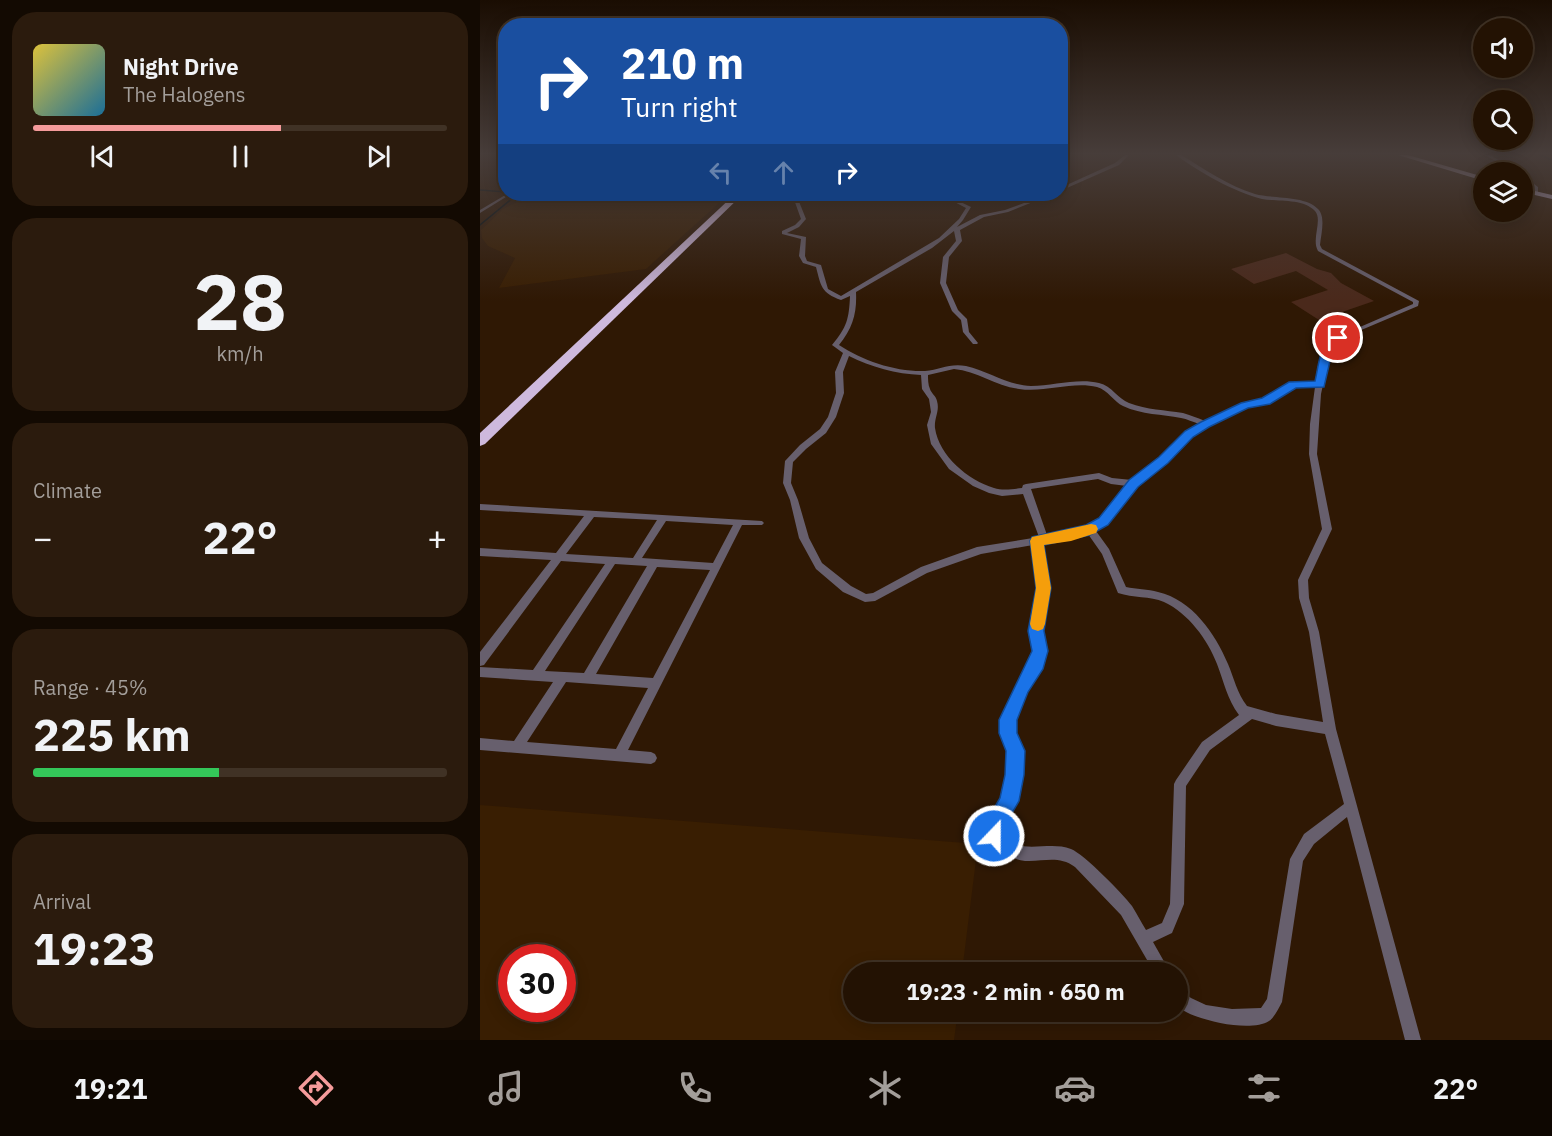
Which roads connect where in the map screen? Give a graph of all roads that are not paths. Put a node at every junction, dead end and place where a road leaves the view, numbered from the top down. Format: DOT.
graph roads {
  1 [pos="494,204"];
  2 [pos="729,204"];
  3 [pos="798,204"];
  4 [pos="962,204"];
  5 [pos="1026,204"];
  6 [pos="1300,204"];
  7 [pos="480,212"];
  8 [pos="957,229"];
  9 [pos="950,233"];
  10 [pos="853,292"];
  11 [pos="975,343"];
  12 [pos="847,352"];
  13 [pos="924,373"];
  14 [pos="1320,385"];
  15 [pos="1205,424"];
  16 [pos="480,441"];
  17 [pos="1133,483"];
  18 [pos="1025,491"];
  19 [pos="480,507"];
  20 [pos="591,514"];
  21 [pos="663,518"];
  22 [pos="739,523"];
  23 [pos="759,523"];
  24 [pos="1090,530"];
  25 [pos="1041,540"];
  26 [pos="480,552"];
  27 [pos="559,557"];
  28 [pos="613,560"];
  29 [pos="635,562"];
  30 [pos="654,563"];
  31 [pos="716,567"];
  32 [pos="480,661"];
  33 [pos="480,672"];
  34 [pos="536,675"];
  35 [pos="563,677"];
  36 [pos="586,679"];
  37 [pos="657,683"];
  38 [pos="1251,713"];
  39 [pos="1330,729"];
  40 [pos="480,744"];
  41 [pos="517,747"];
  42 [pos="619,755"];
  43 [pos="651,758"];
  44 [pos="1351,806"];
  45 [pos="1143,939"];
  46 [pos="1156,962"];
  47 [pos="1188,1005"];
  48 [pos="1413,1040"];
  1 -- 7 [label="street"];
  2 -- 16 [label="highway"];
  3 -- 10 [label="street"];
  4 -- 9 [label="street"];
  5 -- 8 [label="street"];
  6 -- 14 [label="street"];
  8 -- 9 [label="street"];
  8 -- 11 [label="street"];
  9 -- 10 [label="street"];
  10 -- 12 [label="street"];
  12 -- 13 [label="street"];
  12 -- 25 [label="street"];
  13 -- 15 [label="street"];
  13 -- 18 [label="street"];
  14 -- 15 [label="street"];
  14 -- 39 [label="street"];
  15 -- 17 [label="street"];
  17 -- 18 [label="street"];
  17 -- 24 [label="street"];
  18 -- 25 [label="street"];
  19 -- 20 [label="street"];
  20 -- 21 [label="street"];
  20 -- 27 [label="street"];
  21 -- 22 [label="street"];
  21 -- 29 [label="street"];
  22 -- 23 [label="street"];
  22 -- 31 [label="street"];
  24 -- 25 [label="street"];
  24 -- 38 [label="street"];
  25 -- 45 [label="street"];
  26 -- 27 [label="street"];
  27 -- 28 [label="street"];
  27 -- 32 [label="street"];
  28 -- 29 [label="street"];
  28 -- 34 [label="street"];
  29 -- 30 [label="street"];
  30 -- 31 [label="street"];
  30 -- 36 [label="street"];
  31 -- 37 [label="street"];
  33 -- 34 [label="street"];
  34 -- 35 [label="street"];
  35 -- 36 [label="street"];
  35 -- 41 [label="street"];
  36 -- 37 [label="street"];
  37 -- 42 [label="street"];
  38 -- 39 [label="street"];
  38 -- 45 [label="street"];
  39 -- 44 [label="street"];
  40 -- 41 [label="street"];
  41 -- 42 [label="street"];
  42 -- 43 [label="street"];
  44 -- 47 [label="street"];
  44 -- 48 [label="street"];
  45 -- 46 [label="street"];
}
